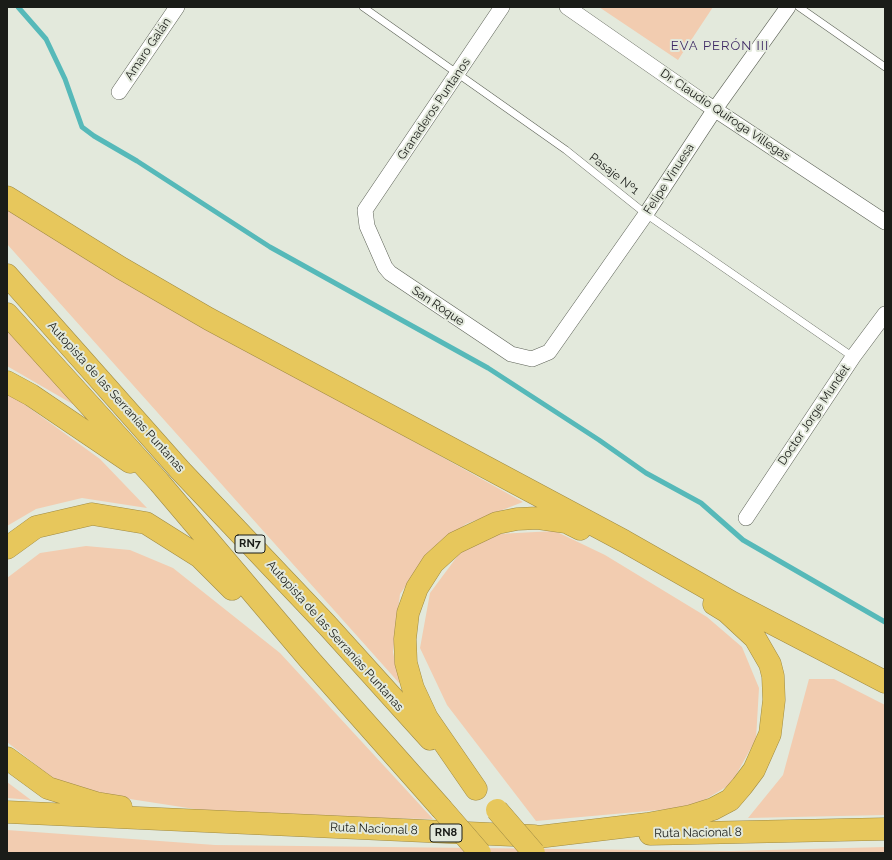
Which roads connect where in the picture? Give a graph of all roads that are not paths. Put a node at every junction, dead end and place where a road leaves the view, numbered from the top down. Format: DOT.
graph roads {
  1 [pos="177,7"];
  2 [pos="363,7"];
  3 [pos="502,7"];
  4 [pos="567,7"];
  5 [pos="788,7"];
  6 [pos="799,7"];
  7 [pos="885,67"];
  8 [pos="457,74"];
  9 [pos="119,92"];
  10 [pos="715,109"];
  11 [pos="7,197"];
  12 [pos="365,210"];
  13 [pos="646,214"];
  14 [pos="885,222"];
  15 [pos="7,275"];
  16 [pos="7,314"];
  17 [pos="885,314"];
  18 [pos="549,352"];
  19 [pos="853,357"];
  20 [pos="7,382"];
  21 [pos="160,482"];
  22 [pos="746,518"];
  23 [pos="7,548"];
  24 [pos="309,659"];
  25 [pos="885,682"];
  26 [pos="7,758"];
  27 [pos="476,789"];
  28 [pos="7,812"];
  29 [pos="227,823"];
  30 [pos="885,829"];
  31 [pos="536,845"];
  32 [pos="480,853"];
  1 -- 9 [label="street, Amaro Galán"];
  2 -- 8 [label="lane, Pasaje Nº1"];
  3 -- 8 [label="street, Granaderos Puntanos"];
  4 -- 10 [label="street, Dr. Claudio Quiroga Villegas"];
  5 -- 10 [label="street, Felipe Vinuesa"];
  6 -- 7 [label="lane"];
  8 -- 12 [label="street, Granaderos Puntanos"];
  8 -- 13 [label="lane, Pasaje Nº1"];
  10 -- 13 [label="street, Felipe Vinuesa"];
  10 -- 14 [label="street, Dr. Claudio Quiroga Villegas"];
  11 -- 25 [label="highway"];
  12 -- 18 [label="street, San Roque"];
  13 -- 18 [label="street, Felipe Vinuesa"];
  13 -- 19 [label="lane, Pasaje Nº1"];
  15 -- 27 [label="highway, Autopista de las Serranías Puntanas / RN7"];
  16 -- 21 [label="highway, Autopista de las Serranías Puntanas / RN7"];
  17 -- 19 [label="street, Doctor Jorge Mundet"];
  19 -- 22 [label="street, Doctor Jorge Mundet"];
  20 -- 21 [label="highway"];
  21 -- 24 [label="highway, Autopista de las Serranías Puntanas / RN7"];
  23 -- 24 [label="highway"];
  24 -- 32 [label="highway, Autopista de las Serranías Puntanas / RN7, bridge"];
  26 -- 29 [label="highway"];
  27 -- 31 [label="highway, Autopista de las Serranías Puntanas / RN7, bridge"];
  27 -- 31 [label="highway"];
  28 -- 29 [label="highway, Ruta Nacional 8 / RN8"];
  29 -- 31 [label="highway, Ruta Nacional 8 / RN8"];
  30 -- 31 [label="highway, Ruta Nacional 8 / RN8"];
}
